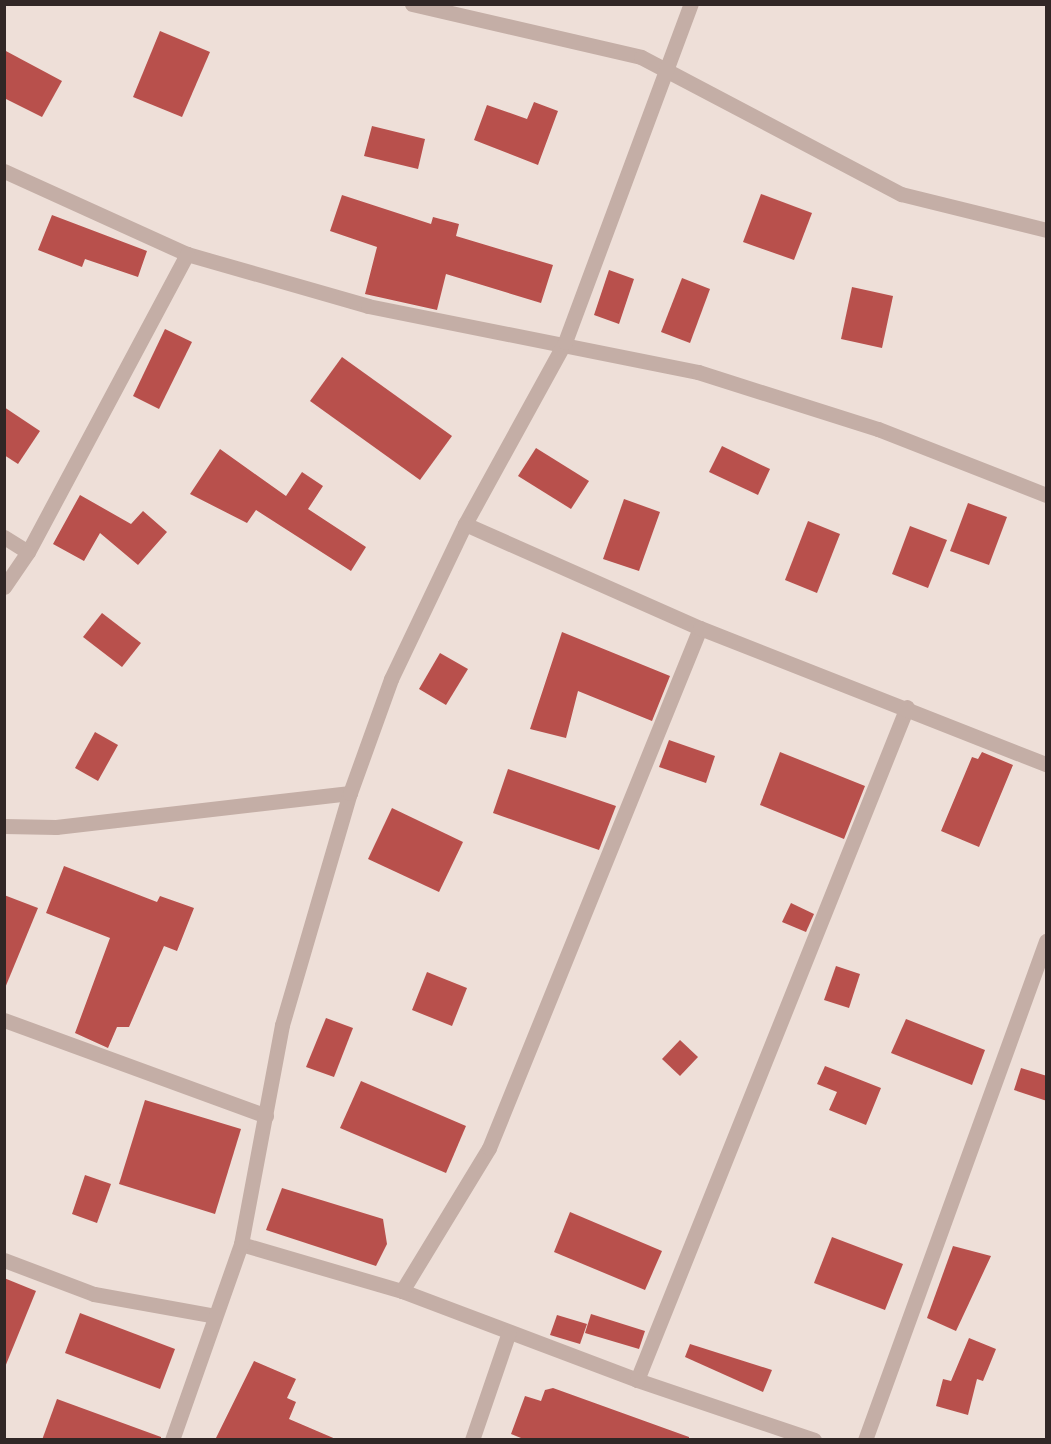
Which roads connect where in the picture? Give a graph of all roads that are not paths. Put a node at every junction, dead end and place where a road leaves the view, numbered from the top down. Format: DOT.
graph roads {
  1 [pos="411,4"];
  2 [pos="691,4"];
  3 [pos="669,71"];
  4 [pos="4,171"];
  5 [pos="1047,230"];
  6 [pos="187,254"];
  7 [pos="565,342"];
  8 [pos="1047,495"];
  9 [pos="465,524"];
  10 [pos="4,537"];
  11 [pos="28,552"];
  12 [pos="4,587"];
  13 [pos="700,628"];
  14 [pos="907,707"];
  15 [pos="1047,764"];
  16 [pos="350,793"];
  17 [pos="4,825"];
  18 [pos="1047,941"];
  19 [pos="4,1020"];
  20 [pos="266,1116"];
  21 [pos="241,1244"];
  22 [pos="4,1260"];
  23 [pos="402,1291"];
  24 [pos="215,1316"];
  25 [pos="509,1332"];
  26 [pos="637,1380"];
  27 [pos="172,1440"];
  28 [pos="472,1440"];
  29 [pos="814,1440"];
  30 [pos="866,1440"];
  1 -- 3 [label="street"];
  2 -- 3 [label="street"];
  3 -- 5 [label="street"];
  3 -- 7 [label="street"];
  4 -- 6 [label="street"];
  6 -- 7 [label="street"];
  6 -- 11 [label="street"];
  7 -- 8 [label="street"];
  7 -- 9 [label="street"];
  9 -- 13 [label="street"];
  9 -- 16 [label="street"];
  10 -- 11 [label="street"];
  11 -- 12 [label="street"];
  13 -- 14 [label="street"];
  13 -- 23 [label="street"];
  14 -- 15 [label="street"];
  14 -- 26 [label="street"];
  16 -- 17 [label="street"];
  16 -- 20 [label="street"];
  18 -- 30 [label="street"];
  19 -- 20 [label="street"];
  20 -- 21 [label="street"];
  21 -- 23 [label="street"];
  21 -- 24 [label="street"];
  22 -- 24 [label="street"];
  23 -- 25 [label="street"];
  24 -- 27 [label="street"];
  25 -- 26 [label="street"];
  25 -- 28 [label="street"];
  26 -- 29 [label="street"];
}
